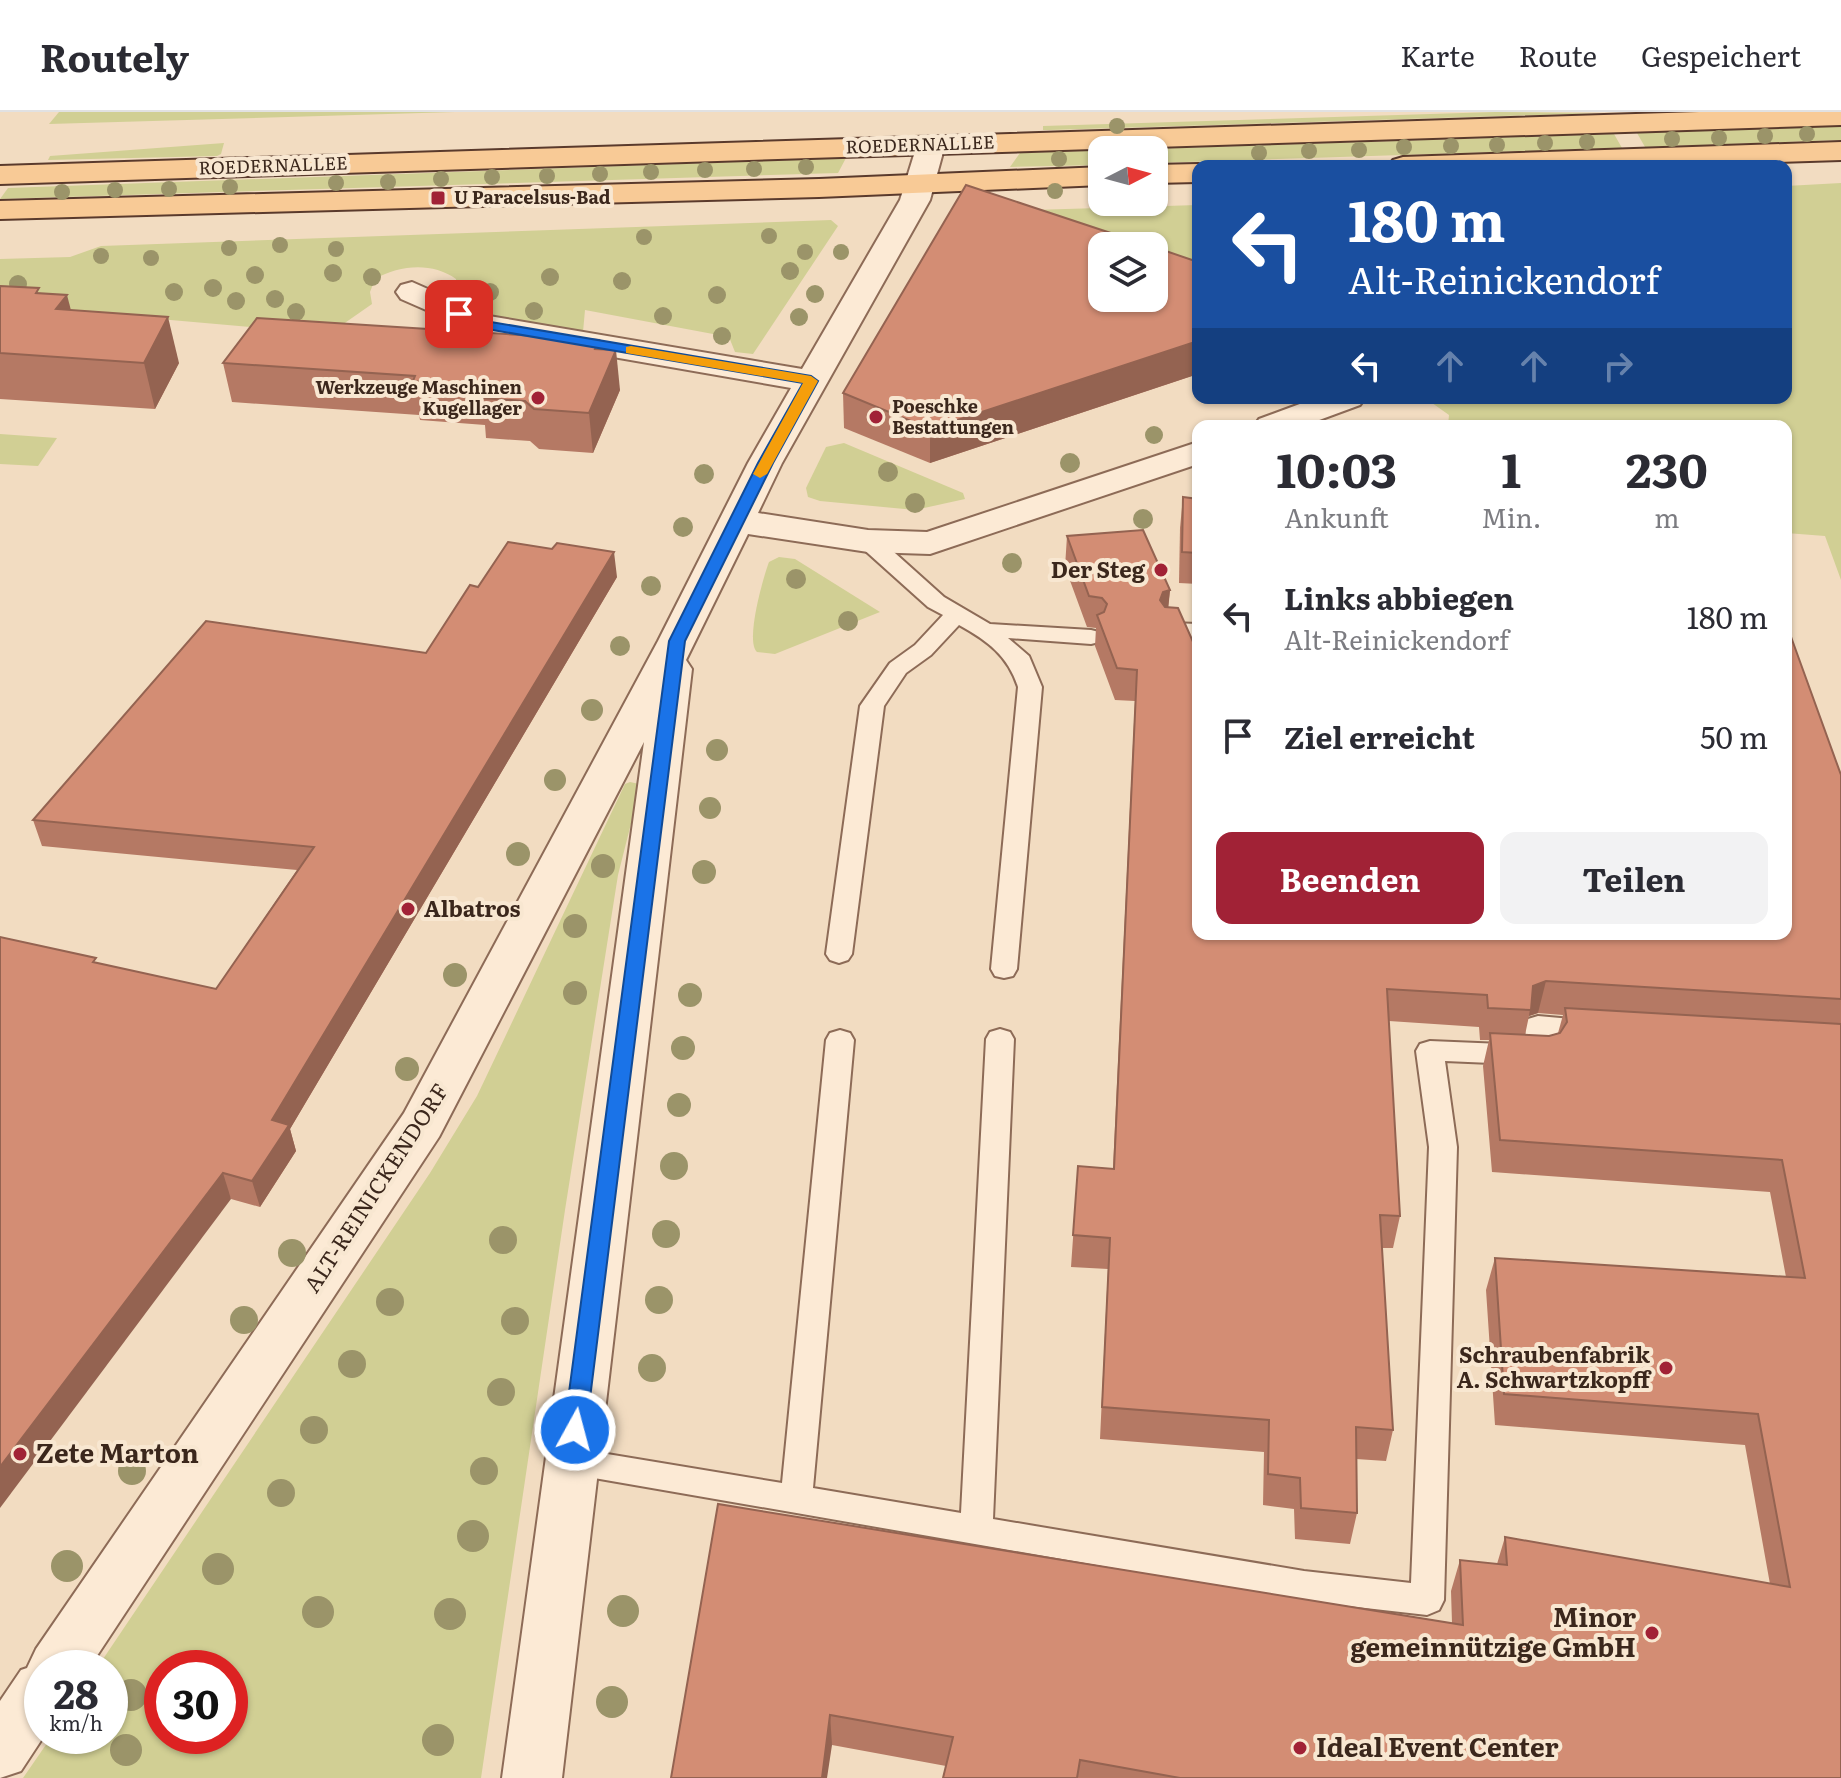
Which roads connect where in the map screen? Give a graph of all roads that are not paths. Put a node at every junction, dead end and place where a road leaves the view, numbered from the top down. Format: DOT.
graph roads {
  1 [pos="1841,116"];
  2 [pos="931,145"];
  3 [pos="1841,151"];
  4 [pos="1578,160"];
  5 [pos="1192,173"];
  6 [pos="1168,174"];
  7 [pos="0,175"];
  8 [pos="1088,177"];
  9 [pos="923,183"];
  10 [pos="0,210"];
  11 [pos="412,292"];
  12 [pos="811,381"];
  13 [pos="1332,404"];
  14 [pos="1288,420"];
  15 [pos="1192,454"];
  16 [pos="737,521"];
  17 [pos="868,541"];
  18 [pos="957,614"];
  19 [pos="985,630"];
  20 [pos="1171,630"];
  21 [pos="1192,631"];
  22 [pos="1091,637"];
  23 [pos="677,641"];
  24 [pos="839,954"];
  25 [pos="1004,969"];
  26 [pos="1618,1031"];
  27 [pos="1000,1039"];
  28 [pos="840,1040"];
  29 [pos="571,1461"];
  30 [pos="796,1499"];
  31 [pos="976,1529"];
  32 [pos="68,1650"];
  33 [pos="24,1716"];
  34 [pos="0,1751"];
  35 [pos="532,1778"];
  1 -- 2 [label="main road, ROEDERNALLEE"];
  2 -- 7 [label="main road, ROEDERNALLEE"];
  2 -- 9 [label="street, ALT-REINICKENDORF"];
  3 -- 4 [label="main road"];
  5 -- 6 [label="main road"];
  8 -- 9 [label="main road, ROEDERNALLEE"];
  9 -- 10 [label="main road, ROEDERNALLEE"];
  9 -- 12 [label="street, ALT-REINICKENDORF"];
  11 -- 12 [label="street"];
  12 -- 16 [label="street, ALT-REINICKENDORF"];
  13 -- 14 [label="street"];
  15 -- 17 [label="street"];
  16 -- 17 [label="street"];
  16 -- 23 [label="street, ALT-REINICKENDORF"];
  17 -- 18 [label="lane"];
  18 -- 19 [label="lane"];
  18 -- 24 [label="lane"];
  19 -- 22 [label="lane"];
  19 -- 25 [label="lane"];
  20 -- 21 [label="lane"];
  23 -- 29 [label="street, ALT-REINICKENDORF"];
  23 -- 32 [label="street, ALT-REINICKENDORF"];
  26 -- 31 [label="lane"];
  27 -- 31 [label="lane"];
  28 -- 30 [label="lane"];
  29 -- 30 [label="lane"];
  29 -- 35 [label="street, ALT-REINICKENDORF"];
  30 -- 31 [label="lane"];
  33 -- 34 [label="street"];
}
